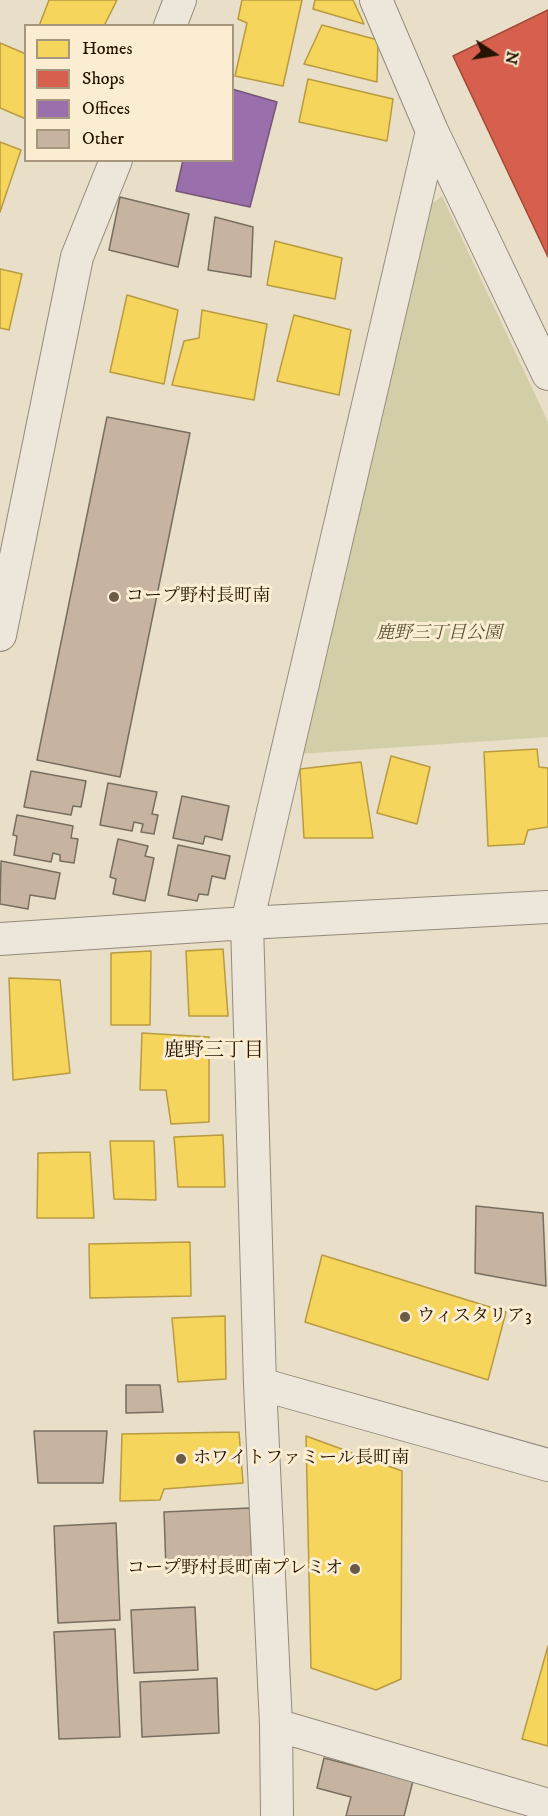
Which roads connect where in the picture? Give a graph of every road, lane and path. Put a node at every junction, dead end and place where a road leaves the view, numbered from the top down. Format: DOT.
graph roads {
  1 [pos="180,0"];
  2 [pos="376,0"];
  3 [pos="171,24"];
  4 [pos="432,131"];
  5 [pos="115,162"];
  6 [pos="548,374"];
  7 [pos="0,634"];
  8 [pos="548,907"];
  9 [pos="247,923"];
  10 [pos="0,939"];
  11 [pos="260,1384"];
  12 [pos="548,1465"];
  13 [pos="276,1725"];
  14 [pos="548,1805"];
  15 [pos="278,1816"];
  1 -- 3 [label="street"];
  2 -- 4 [label="street"];
  4 -- 6 [label="street"];
  4 -- 9 [label="street"];
  5 -- 7 [label="street"];
  8 -- 9 [label="street"];
  9 -- 10 [label="street"];
  9 -- 11 [label="street"];
  11 -- 12 [label="street"];
  11 -- 13 [label="street"];
  13 -- 14 [label="street"];
  13 -- 15 [label="street"];
}
